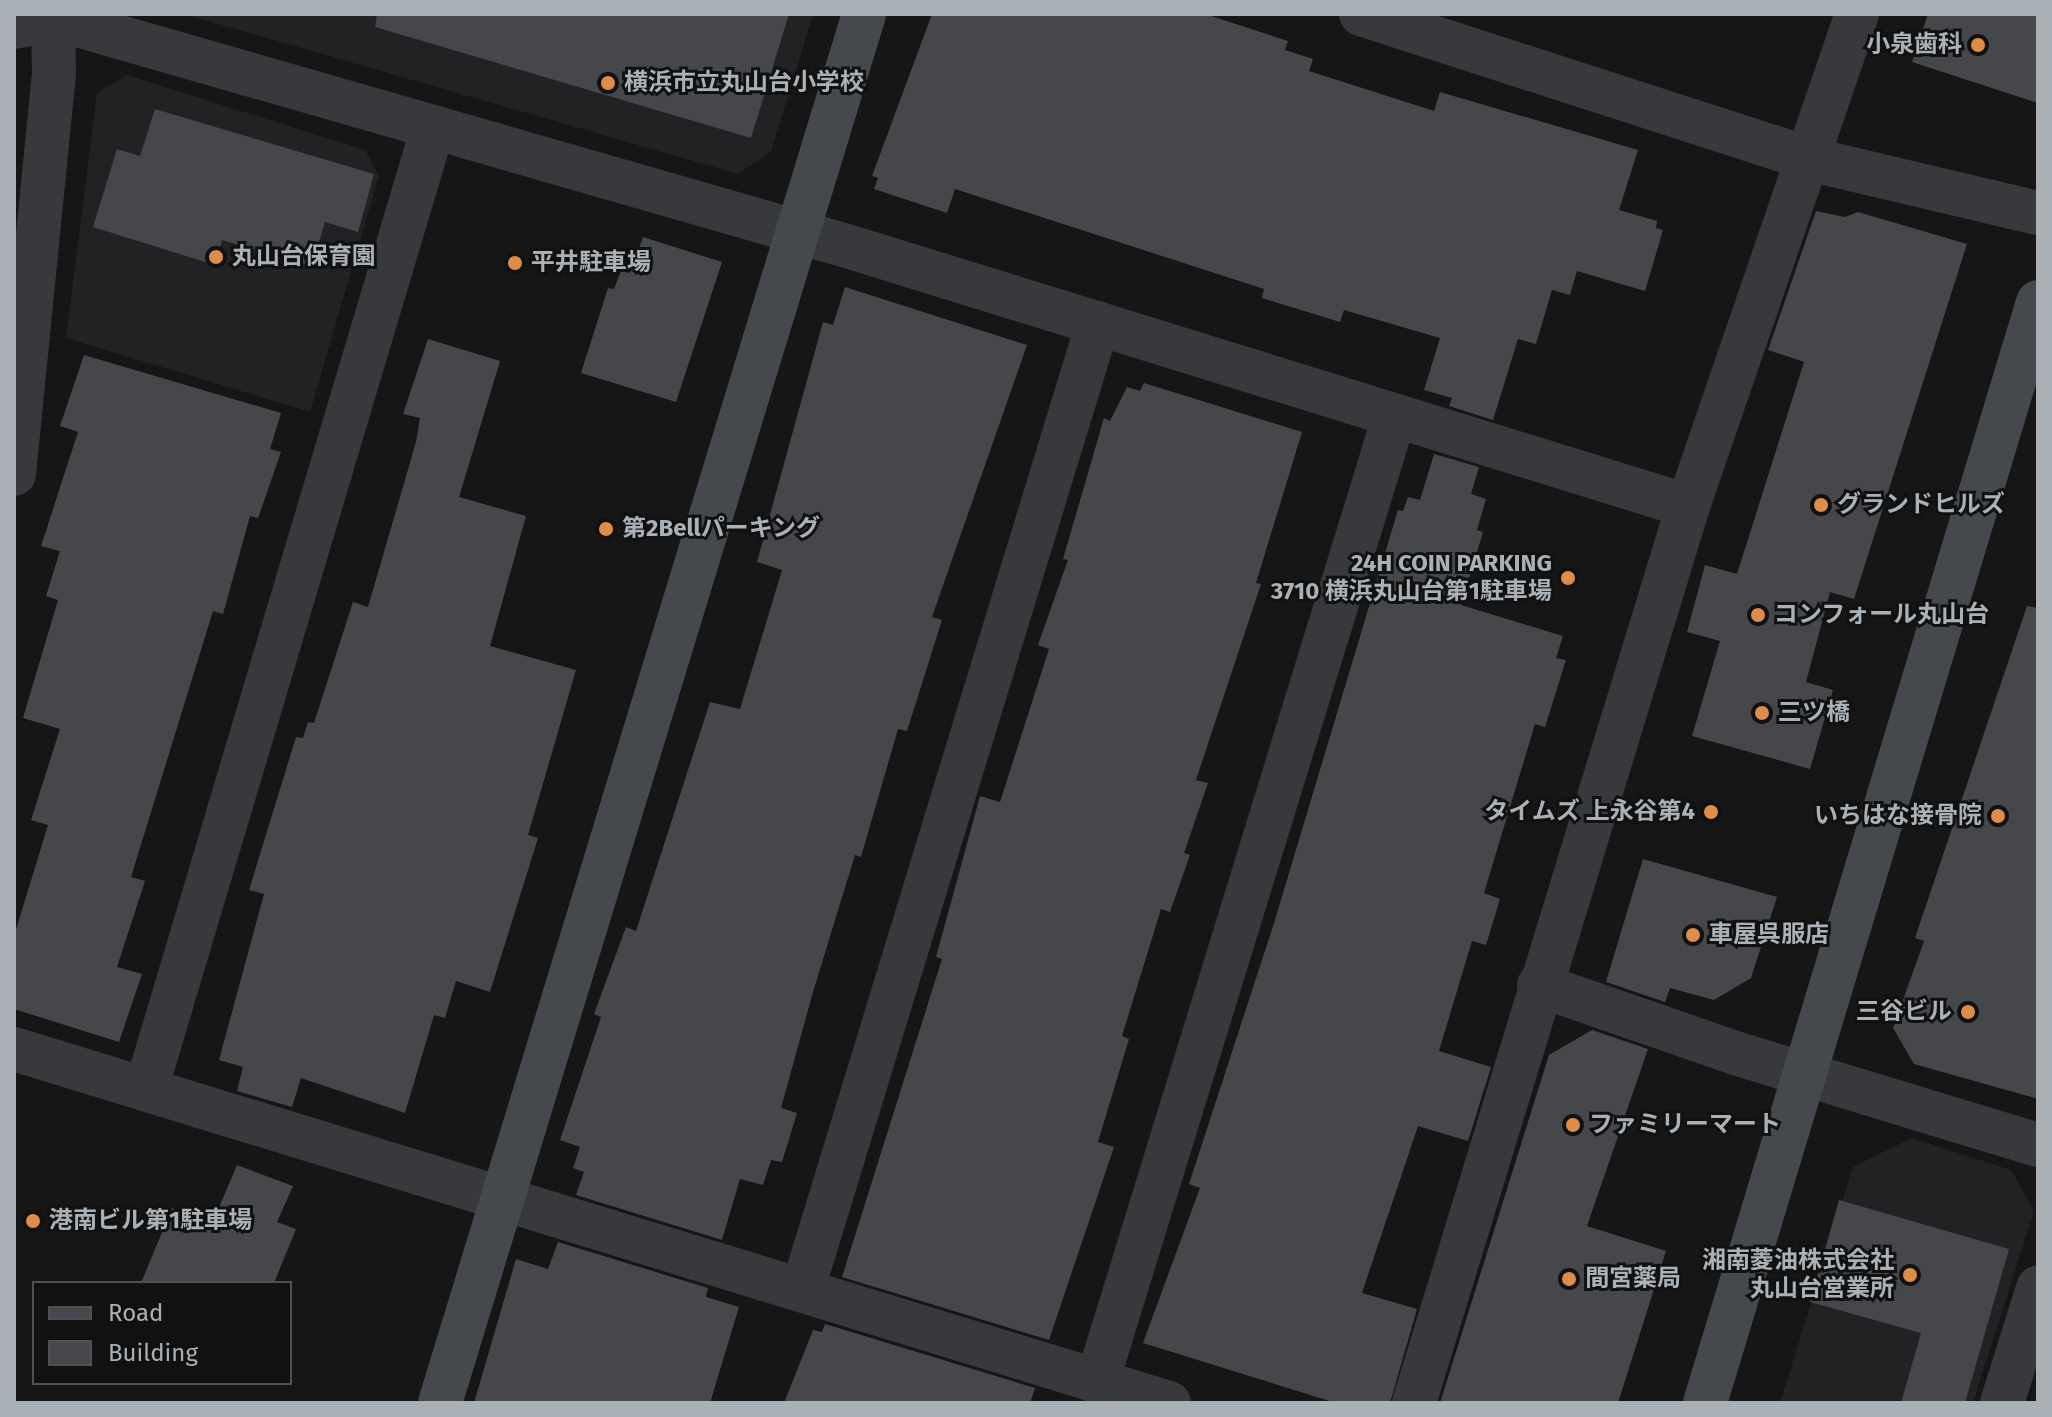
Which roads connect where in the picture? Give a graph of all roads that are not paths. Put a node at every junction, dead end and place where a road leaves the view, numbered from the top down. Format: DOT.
graph roads {
  1 [pos="864,14"];
  2 [pos="1361,14"];
  3 [pos="1857,14"];
  4 [pos="41,20"];
  5 [pos="432,131"];
  6 [pos="1809,159"];
  7 [pos="2038,213"];
  8 [pos="799,232"];
  9 [pos="2038,302"];
  10 [pos="1098,323"];
  11 [pos="1394,418"];
  12 [pos="14,474"];
  13 [pos="1688,506"];
  14 [pos="1539,985"];
  15 [pos="14,1049"];
  16 [pos="1808,1075"];
  17 [pos="146,1089"];
  18 [pos="2038,1145"];
  19 [pos="505,1196"];
  20 [pos="803,1288"];
  21 [pos="2038,1288"];
  22 [pos="1097,1382"];
  23 [pos="440,1403"];
  24 [pos="1169,1403"];
  25 [pos="1414,1403"];
  26 [pos="1705,1403"];
  27 [pos="2002,1403"];
  1 -- 8 [label="street"];
  2 -- 6 [label="street"];
  3 -- 6 [label="street"];
  4 -- 5 [label="street"];
  4 -- 12 [label="street"];
  5 -- 8 [label="street"];
  5 -- 17 [label="street"];
  6 -- 7 [label="street"];
  6 -- 13 [label="street"];
  8 -- 10 [label="street"];
  8 -- 19 [label="street"];
  9 -- 16 [label="street"];
  10 -- 11 [label="street"];
  10 -- 20 [label="street"];
  11 -- 13 [label="street"];
  11 -- 22 [label="street"];
  13 -- 14 [label="street"];
  14 -- 16 [label="street"];
  14 -- 25 [label="street"];
  15 -- 17 [label="street"];
  16 -- 18 [label="street"];
  16 -- 26 [label="street"];
  17 -- 19 [label="street"];
  19 -- 20 [label="street"];
  19 -- 23 [label="street"];
  20 -- 22 [label="street"];
  21 -- 27 [label="street"];
  22 -- 24 [label="street"];
}
